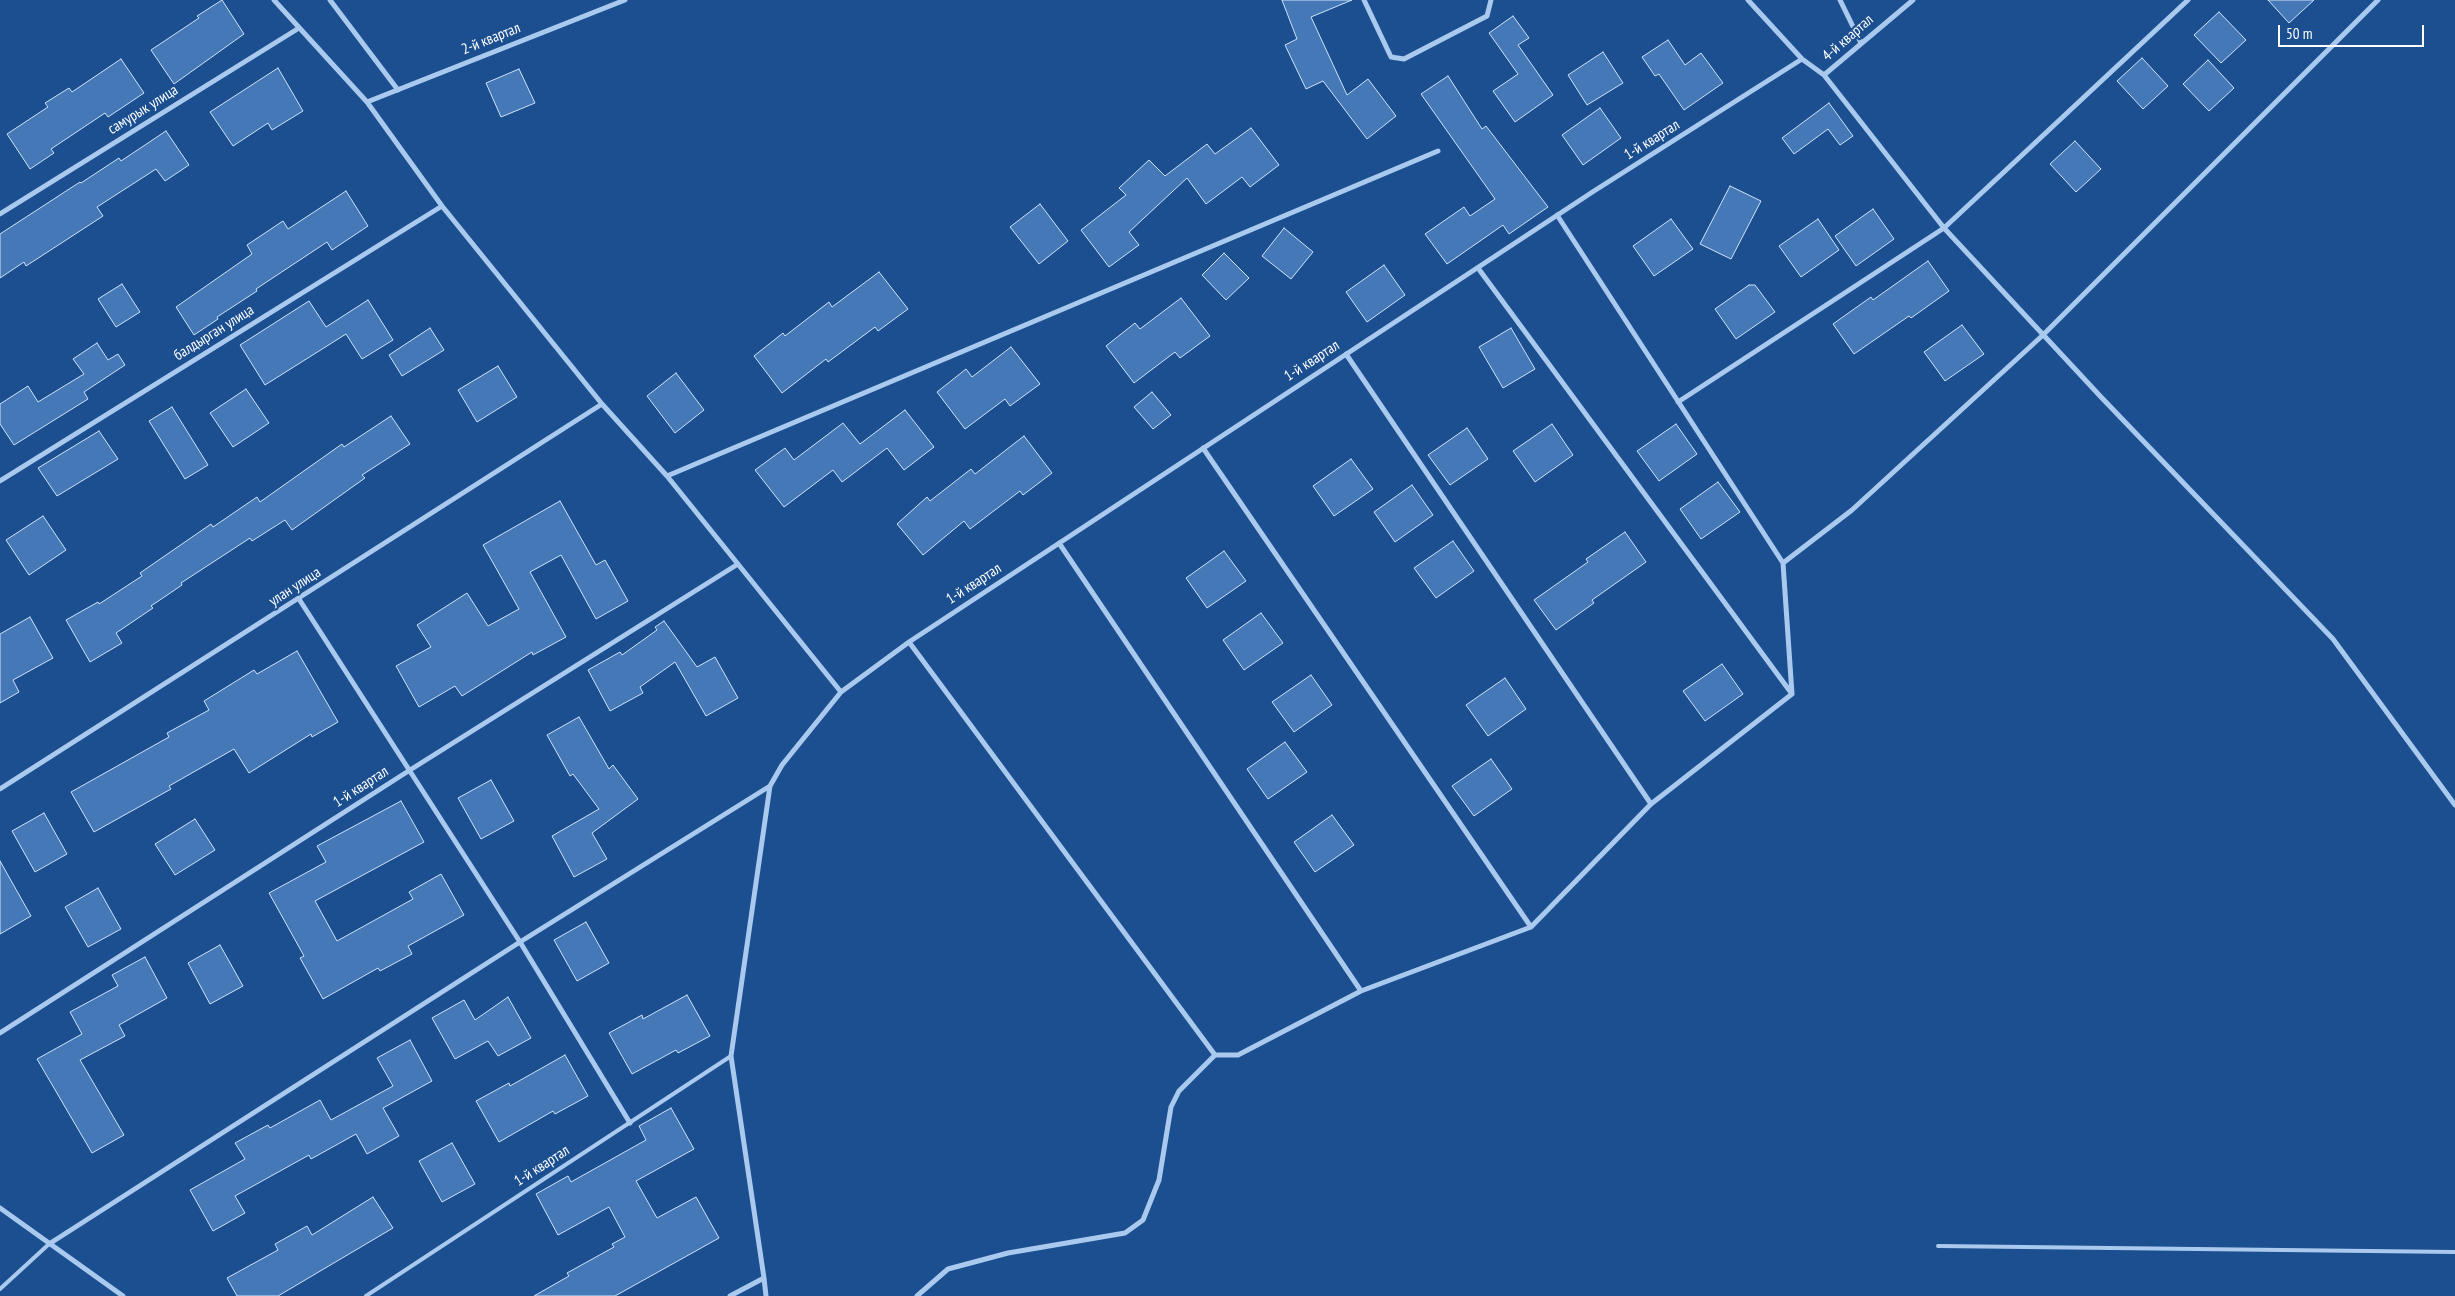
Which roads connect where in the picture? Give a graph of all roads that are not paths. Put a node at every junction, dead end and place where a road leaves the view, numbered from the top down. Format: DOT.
graph roads {
  1 [pos="274,0"];
  2 [pos="330,0"];
  3 [pos="625,0"];
  4 [pos="1364,0"];
  5 [pos="1491,0"];
  6 [pos="1748,0"];
  7 [pos="1840,0"];
  8 [pos="1913,0"];
  9 [pos="2188,0"];
  10 [pos="2378,0"];
  11 [pos="298,28"];
  12 [pos="1860,43"];
  13 [pos="1802,58"];
  14 [pos="1824,76"];
  15 [pos="398,90"];
  16 [pos="367,102"];
  17 [pos="1438,151"];
  18 [pos="442,206"];
  19 [pos="0,214"];
  20 [pos="1557,216"];
  21 [pos="1944,228"];
  22 [pos="1478,268"];
  23 [pos="2043,335"];
  24 [pos="1346,354"];
  25 [pos="1678,402"];
  26 [pos="602,404"];
  27 [pos="1204,448"];
  28 [pos="667,476"];
  29 [pos="0,482"];
  30 [pos="1059,543"];
  31 [pos="738,564"];
  32 [pos="1783,564"];
  33 [pos="299,599"];
  34 [pos="909,642"];
  35 [pos="840,692"];
  36 [pos="1792,694"];
  37 [pos="410,770"];
  38 [pos="770,786"];
  39 [pos="0,789"];
  40 [pos="1651,804"];
  41 [pos="2455,805"];
  42 [pos="1531,927"];
  43 [pos="520,942"];
  44 [pos="1361,991"];
  45 [pos="0,1033"];
  46 [pos="1215,1055"];
  47 [pos="731,1056"];
  48 [pos="630,1123"];
  49 [pos="0,1208"];
  50 [pos="49,1244"];
  51 [pos="1938,1246"];
  52 [pos="2455,1252"];
  53 [pos="764,1278"];
  54 [pos="0,1290"];
  55 [pos="123,1296"];
  56 [pos="366,1296"];
  57 [pos="730,1296"];
  58 [pos="766,1296"];
  59 [pos="917,1296"];
  1 -- 11 [label="street"];
  2 -- 15 [label="street"];
  3 -- 15 [label="street, 2-й квартал"];
  4 -- 5 [label="street"];
  6 -- 13 [label="street"];
  7 -- 12 [label="street"];
  8 -- 12 [label="street, 4-й квартал"];
  9 -- 21 [label="street"];
  10 -- 23 [label="street"];
  11 -- 16 [label="street"];
  11 -- 19 [label="street, самурык улица"];
  12 -- 14 [label="street, 4-й квартал"];
  13 -- 14 [label="street"];
  13 -- 20 [label="street, 1-й квартал"];
  14 -- 21 [label="street"];
  15 -- 16 [label="street, 2-й квартал"];
  16 -- 18 [label="street"];
  17 -- 28 [label="street"];
  18 -- 26 [label="street"];
  18 -- 29 [label="street, балдырган улица"];
  20 -- 22 [label="street, 1-й квартал"];
  20 -- 25 [label="street"];
  21 -- 23 [label="street"];
  21 -- 25 [label="street"];
  22 -- 24 [label="street, 1-й квартал"];
  22 -- 36 [label="street"];
  23 -- 32 [label="street"];
  23 -- 41 [label="street"];
  24 -- 27 [label="street, 1-й квартал"];
  24 -- 40 [label="street"];
  25 -- 32 [label="street"];
  26 -- 28 [label="street"];
  26 -- 33 [label="street, улан улица"];
  27 -- 30 [label="street, 1-й квартал"];
  27 -- 42 [label="street"];
  28 -- 31 [label="street"];
  30 -- 34 [label="street, 1-й квартал"];
  30 -- 44 [label="street"];
  31 -- 35 [label="street"];
  31 -- 37 [label="street, 1-й квартал"];
  32 -- 36 [label="street"];
  33 -- 37 [label="street"];
  33 -- 39 [label="street, улан улица"];
  34 -- 35 [label="street, 1-й квартал"];
  34 -- 46 [label="street"];
  35 -- 38 [label="street, 1-й квартал"];
  36 -- 40 [label="street"];
  37 -- 43 [label="street"];
  37 -- 45 [label="street, 1-й квартал"];
  38 -- 43 [label="street"];
  38 -- 47 [label="street"];
  40 -- 42 [label="street"];
  42 -- 44 [label="street"];
  43 -- 48 [label="street"];
  43 -- 50 [label="street"];
  44 -- 46 [label="street"];
  46 -- 59 [label="street"];
  47 -- 48 [label="lane, 1-й квартал"];
  47 -- 53 [label="street"];
  48 -- 56 [label="lane, 1-й квартал"];
  49 -- 50 [label="street"];
  50 -- 54 [label="lane"];
  50 -- 55 [label="street"];
  51 -- 52 [label="lane"];
  53 -- 57 [label="street"];
  53 -- 58 [label="street"];
}
